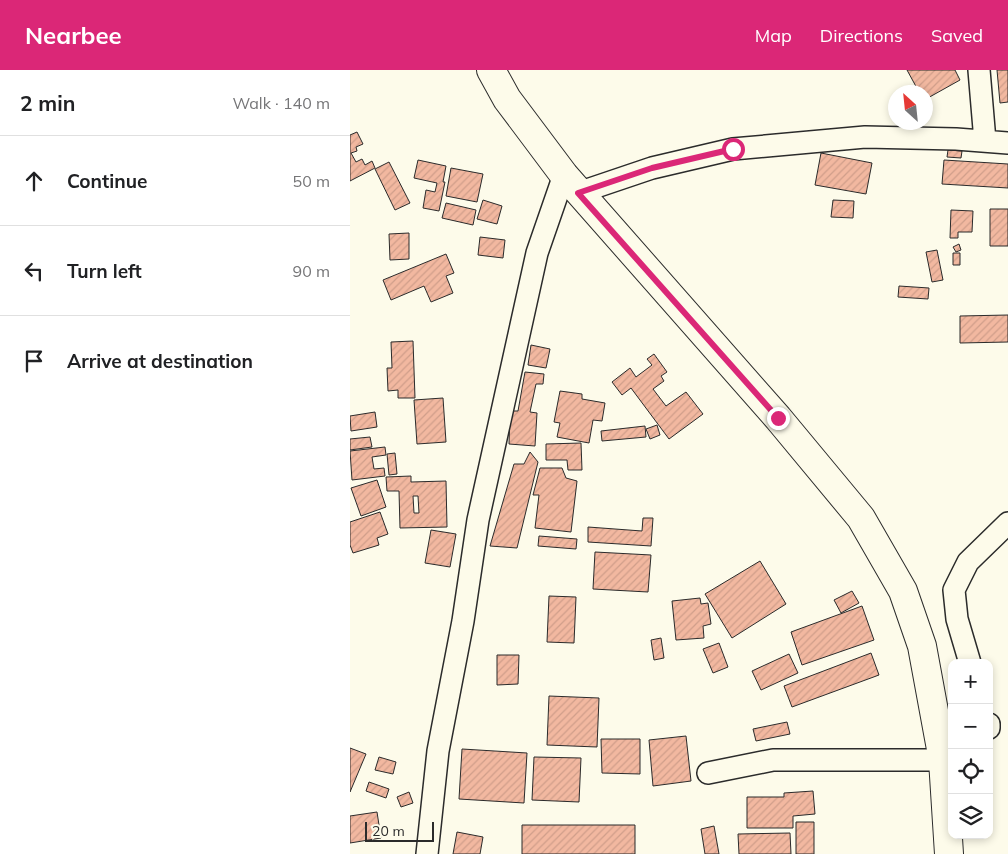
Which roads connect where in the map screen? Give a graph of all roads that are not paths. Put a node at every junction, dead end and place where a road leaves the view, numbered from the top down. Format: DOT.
graph roads {
  1 [pos="490,70"];
  2 [pos="979,70"];
  3 [pos="985,141"];
  4 [pos="1008,143"];
  5 [pos="571,184"];
  6 [pos="1008,523"];
  7 [pos="969,659"];
  8 [pos="946,771"];
  9 [pos="708,773"];
  10 [pos="427,854"];
  11 [pos="949,854"];
  1 -- 5 [label="main road"];
  2 -- 3 [label="street"];
  3 -- 4 [label="street"];
  3 -- 5 [label="street"];
  5 -- 8 [label="main road"];
  5 -- 10 [label="street"];
  6 -- 7 [label="street"];
  8 -- 9 [label="street"];
  8 -- 11 [label="main road"];
}
